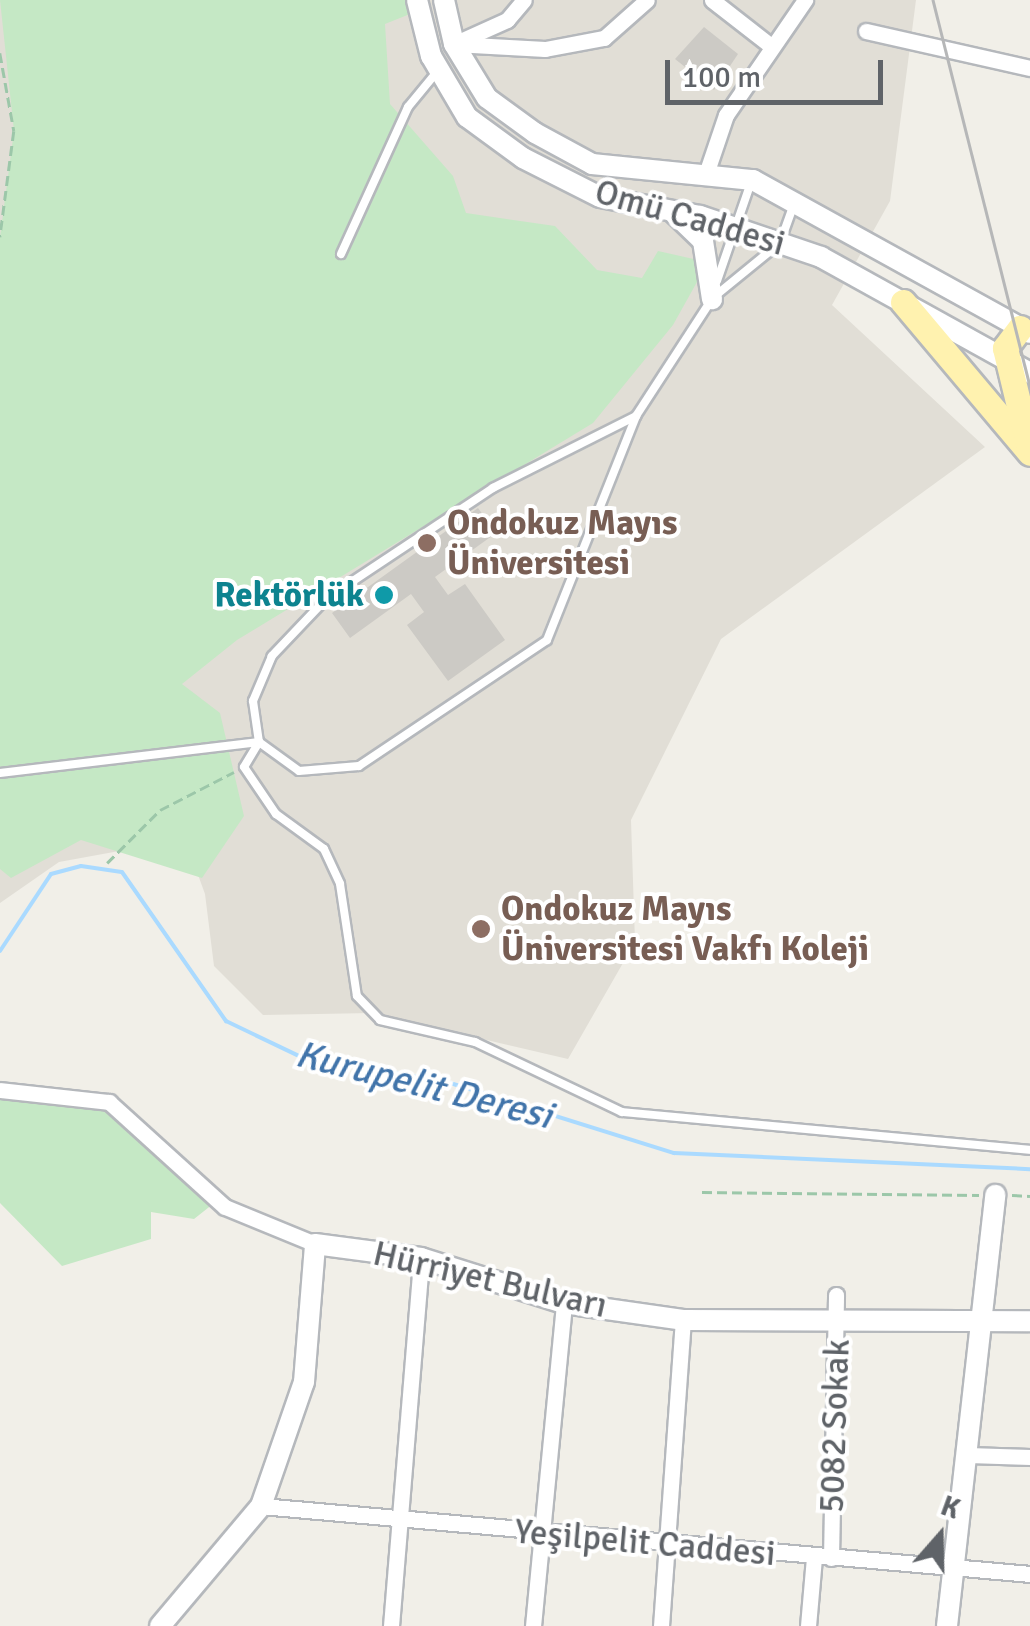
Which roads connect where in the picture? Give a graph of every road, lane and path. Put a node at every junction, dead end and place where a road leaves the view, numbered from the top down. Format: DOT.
graph roads {
  1 [pos="417,0"];
  2 [pos="444,0"];
  3 [pos="524,0"];
  4 [pos="647,0"];
  5 [pos="712,0"];
  6 [pos="805,0"];
  7 [pos="866,31"];
  8 [pos="454,44"];
  9 [pos="771,46"];
  10 [pos="0,53"];
  11 [pos="1030,68"];
  12 [pos="439,70"];
  13 [pos="707,170"];
  14 [pos="752,180"];
  15 [pos="794,198"];
  16 [pos="671,209"];
  17 [pos="730,226"];
  18 [pos="0,237"];
  19 [pos="780,243"];
  20 [pos="341,254"];
  21 [pos="712,299"];
  22 [pos="903,302"];
  23 [pos="1025,330"];
  24 [pos="1006,362"];
  25 [pos="1030,373"];
  26 [pos="636,416"];
  27 [pos="1030,452"];
  28 [pos="260,742"];
  29 [pos="244,767"];
  30 [pos="0,773"];
  31 [pos="108,863"];
  32 [pos="0,1090"];
  33 [pos="1030,1150"];
  34 [pos="702,1192"];
  35 [pos="995,1194"];
  36 [pos="1030,1196"];
  37 [pos="315,1244"];
  38 [pos="421,1258"];
  39 [pos="836,1294"];
  40 [pos="564,1302"];
  41 [pos="683,1320"];
  42 [pos="984,1321"];
  43 [pos="1030,1321"];
  44 [pos="838,1324"];
  45 [pos="968,1455"];
  46 [pos="1030,1457"];
  47 [pos="261,1506"];
  48 [pos="406,1521"];
  49 [pos="542,1535"];
  50 [pos="667,1547"];
  51 [pos="822,1557"];
  52 [pos="956,1566"];
  53 [pos="1030,1574"];
  54 [pos="160,1626"];
  55 [pos="391,1626"];
  56 [pos="533,1626"];
  57 [pos="661,1626"];
  58 [pos="808,1626"];
  59 [pos="947,1626"];
  1 -- 12 [label="street, Omü Caddesi"];
  2 -- 8 [label="street, Omü Caddesi"];
  3 -- 8 [label="street"];
  4 -- 8 [label="street"];
  5 -- 9 [label="street"];
  6 -- 9 [label="street"];
  7 -- 11 [label="street"];
  8 -- 13 [label="street, Omü Caddesi"];
  9 -- 13 [label="street"];
  10 -- 18 [label="path"];
  12 -- 16 [label="street, Omü Caddesi"];
  12 -- 20 [label="lane"];
  13 -- 14 [label="street, Omü Caddesi"];
  14 -- 15 [label="street, Omü Caddesi"];
  14 -- 17 [label="lane"];
  15 -- 19 [label="lane"];
  15 -- 23 [label="street, Omü Caddesi"];
  16 -- 17 [label="street, Omü Caddesi"];
  16 -- 21 [label="street"];
  17 -- 19 [label="street, Omü Caddesi"];
  17 -- 21 [label="lane"];
  19 -- 21 [label="lane"];
  19 -- 22 [label="street, Omü Caddesi"];
  21 -- 26 [label="lane"];
  22 -- 24 [label="street, Omü Caddesi"];
  22 -- 27 [label="main road"];
  23 -- 24 [label="main road"];
  24 -- 25 [label="street, Omü Caddesi"];
  24 -- 27 [label="main road"];
  26 -- 28 [label="lane"];
  26 -- 28 [label="lane"];
  28 -- 29 [label="lane"];
  28 -- 30 [label="lane"];
  29 -- 31 [label="path"];
  29 -- 33 [label="lane"];
  32 -- 37 [label="street"];
  34 -- 35 [label="path"];
  35 -- 36 [label="path"];
  35 -- 42 [label="street"];
  37 -- 38 [label="street, Hürriyet Bulvarı"];
  37 -- 47 [label="street"];
  38 -- 40 [label="street, Hürriyet Bulvarı"];
  38 -- 48 [label="street"];
  39 -- 44 [label="street, 5082 Sokak"];
  40 -- 41 [label="street, Hürriyet Bulvarı"];
  40 -- 49 [label="street"];
  41 -- 44 [label="street, Hürriyet Bulvarı"];
  41 -- 50 [label="street"];
  42 -- 43 [label="street, Hürriyet Bulvarı"];
  42 -- 44 [label="street, Hürriyet Bulvarı"];
  42 -- 45 [label="street"];
  44 -- 51 [label="street, 5082 Sokak"];
  45 -- 46 [label="street"];
  45 -- 52 [label="street"];
  47 -- 48 [label="street, Yeşilpelit Caddesi"];
  47 -- 54 [label="street"];
  48 -- 49 [label="street, Yeşilpelit Caddesi"];
  48 -- 55 [label="street"];
  49 -- 50 [label="street, Yeşilpelit Caddesi"];
  49 -- 56 [label="street"];
  50 -- 51 [label="street, Yeşilpelit Caddesi"];
  50 -- 57 [label="street"];
  51 -- 52 [label="street, Yeşilpelit Caddesi"];
  51 -- 58 [label="street, 5082 Sokak"];
  52 -- 53 [label="street, Yeşilpelit Caddesi"];
  52 -- 59 [label="street"];
}
